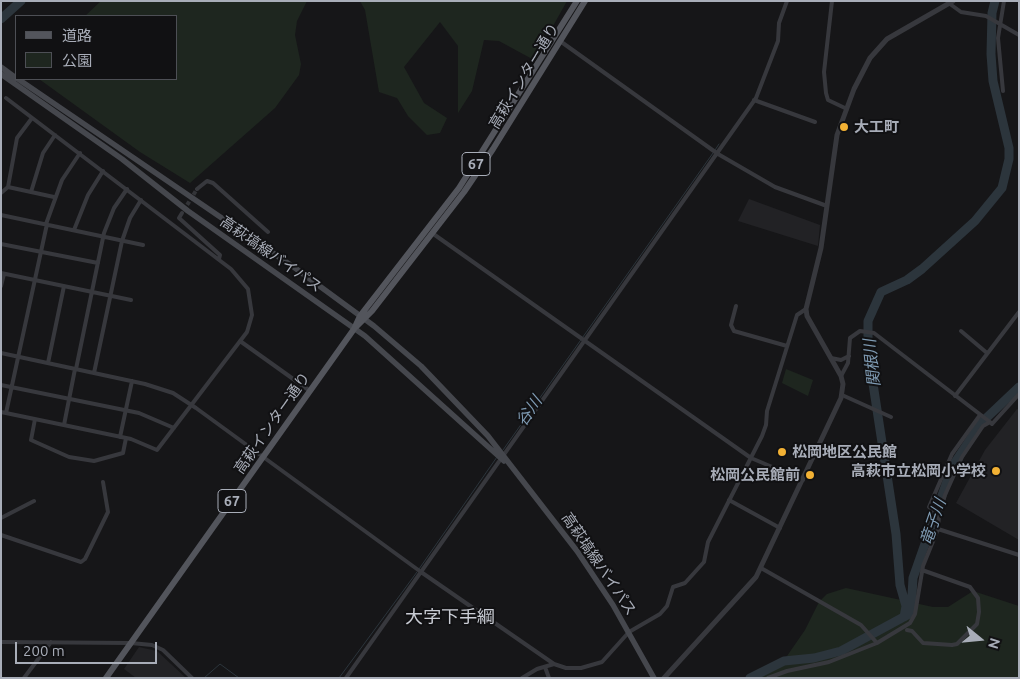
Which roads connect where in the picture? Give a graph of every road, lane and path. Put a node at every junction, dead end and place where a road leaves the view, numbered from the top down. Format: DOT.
graph roads {
  1 [pos="577,1"];
  2 [pos="585,1"];
  3 [pos="787,1"];
  4 [pos="832,1"];
  5 [pos="1004,1"];
  6 [pos="952,3"];
  7 [pos="1000,23"];
  8 [pos="1019,35"];
  9 [pos="560,41"];
  10 [pos="1,67"];
  11 [pos="1,74"];
  12 [pos="15,78"];
  13 [pos="15,79"];
  14 [pos="17,80"];
  15 [pos="1003,91"];
  16 [pos="6,98"];
  17 [pos="754,100"];
  18 [pos="847,109"];
  19 [pos="32,118"];
  20 [pos="815,122"];
  21 [pos="55,135"];
  22 [pos="80,154"];
  23 [pos="718,154"];
  24 [pos="103,171"];
  25 [pos="8,187"];
  26 [pos="127,189"];
  27 [pos="198,189"];
  28 [pos="31,192"];
  29 [pos="1,193"];
  30 [pos="54,197"];
  31 [pos="141,200"];
  32 [pos="827,206"];
  33 [pos="182,213"];
  34 [pos="1,215"];
  35 [pos="46,224"];
  36 [pos="74,230"];
  37 [pos="268,232"];
  38 [pos="430,232"];
  39 [pos="104,237"];
  40 [pos="122,241"];
  41 [pos="1,244"];
  42 [pos="144,245"];
  43 [pos="41,252"];
  44 [pos="219,260"];
  45 [pos="98,263"];
  46 [pos="2,273"];
  47 [pos="35,280"];
  48 [pos="1,286"];
  49 [pos="64,286"];
  50 [pos="92,292"];
  51 [pos="111,296"];
  52 [pos="131,300"];
  53 [pos="736,306"];
  54 [pos="806,309"];
  55 [pos="1019,312"];
  56 [pos="363,318"];
  57 [pos="354,329"];
  58 [pos="961,331"];
  59 [pos="240,341"];
  60 [pos="584,341"];
  61 [pos="787,346"];
  62 [pos="1,353"];
  63 [pos="987,353"];
  64 [pos="849,356"];
  65 [pos="18,357"];
  66 [pos="831,358"];
  67 [pos="48,363"];
  68 [pos="76,369"];
  69 [pos="94,373"];
  70 [pos="841,376"];
  71 [pos="132,381"];
  72 [pos="1,385"];
  73 [pos="12,387"];
  74 [pos="310,391"];
  75 [pos="1019,394"];
  76 [pos="842,395"];
  77 [pos="955,396"];
  78 [pos="1014,398"];
  79 [pos="69,399"];
  80 [pos="1019,402"];
  81 [pos="192,405"];
  82 [pos="126,411"];
  83 [pos="4,412"];
  84 [pos="981,415"];
  85 [pos="891,417"];
  86 [pos="35,419"];
  87 [pos="990,422"];
  88 [pos="64,425"];
  89 [pos="174,428"];
  90 [pos="120,437"];
  91 [pos="126,438"];
  92 [pos="502,456"];
  93 [pos="263,457"];
  94 [pos="751,458"];
  95 [pos="803,480"];
  96 [pos="103,482"];
  97 [pos="729,500"];
  98 [pos="34,501"];
  99 [pos="939,514"];
  100 [pos="1,518"];
  101 [pos="780,528"];
  102 [pos="938,529"];
  103 [pos="1,534"];
  104 [pos="1019,555"];
  105 [pos="761,568"];
  106 [pos="922,570"];
  107 [pos="421,572"];
  108 [pos="907,630"];
  109 [pos="630,632"];
  110 [pos="1,642"];
  111 [pos="51,642"];
  112 [pos="131,643"];
  113 [pos="877,643"];
  114 [pos="554,664"];
  115 [pos="545,667"];
  116 [pos="668,673"];
  117 [pos="24,678"];
  118 [pos="106,678"];
  119 [pos="192,678"];
  120 [pos="346,678"];
  121 [pos="522,678"];
  122 [pos="548,678"];
  123 [pos="654,678"];
  124 [pos="664,678"];
  125 [pos="674,678"];
  126 [pos="768,678"];
  1 -- 38 [label="main road, 高萩インター通り / 67"];
  2 -- 9 [label="main road, 高萩インター通り / 67"];
  3 -- 17 [label="street"];
  4 -- 18 [label="street"];
  5 -- 7 [label="street"];
  6 -- 7 [label="street"];
  6 -- 18 [label="street"];
  7 -- 8 [label="street"];
  7 -- 15 [label="street"];
  9 -- 23 [label="street"];
  9 -- 38 [label="main road, 高萩インター通り / 67"];
  10 -- 12 [label="main road, 高萩塙線バイパス"];
  11 -- 13 [label="main road, 高萩塙線バイパス"];
  14 -- 56 [label="main road, 高萩塙線バイパス"];
  14 -- 57 [label="main road, 高萩塙線バイパス"];
  16 -- 19 [label="street"];
  17 -- 20 [label="street"];
  17 -- 23 [label="street"];
  18 -- 32 [label="street"];
  19 -- 21 [label="street"];
  19 -- 25 [label="street"];
  21 -- 22 [label="street"];
  21 -- 28 [label="street"];
  22 -- 24 [label="street"];
  22 -- 30 [label="street"];
  23 -- 32 [label="street"];
  23 -- 60 [label="street"];
  24 -- 26 [label="street"];
  24 -- 36 [label="street"];
  25 -- 28 [label="street"];
  25 -- 29 [label="street"];
  26 -- 31 [label="street"];
  26 -- 39 [label="street"];
  27 -- 37 [label="street"];
  28 -- 30 [label="street"];
  30 -- 35 [label="street"];
  31 -- 40 [label="street"];
  31 -- 44 [label="street"];
  32 -- 54 [label="street"];
  33 -- 44 [label="street"];
  34 -- 35 [label="street"];
  35 -- 36 [label="street"];
  35 -- 43 [label="street"];
  36 -- 39 [label="street"];
  38 -- 56 [label="main road, 高萩インター通り / 67"];
  38 -- 60 [label="street"];
  39 -- 40 [label="street"];
  39 -- 45 [label="street"];
  40 -- 42 [label="street"];
  40 -- 51 [label="street"];
  41 -- 43 [label="street"];
  43 -- 45 [label="street"];
  43 -- 47 [label="street"];
  44 -- 59 [label="street"];
  45 -- 50 [label="street"];
  46 -- 47 [label="street"];
  46 -- 48 [label="street"];
  47 -- 49 [label="street"];
  47 -- 65 [label="street"];
  49 -- 50 [label="street"];
  49 -- 67 [label="street"];
  50 -- 51 [label="street"];
  50 -- 68 [label="street"];
  51 -- 52 [label="street"];
  51 -- 69 [label="street"];
  53 -- 61 [label="street"];
  54 -- 61 [label="street"];
  54 -- 66 [label="street"];
  55 -- 63 [label="street"];
  56 -- 57 [label="main road, 高萩インター通り / 67"];
  56 -- 92 [label="main road, 高萩塙線バイパス"];
  57 -- 74 [label="main road, 高萩インター通り / 67"];
  57 -- 92 [label="main road, 高萩塙線バイパス"];
  58 -- 63 [label="street"];
  59 -- 74 [label="street"];
  59 -- 81 [label="street"];
  60 -- 92 [label="street"];
  60 -- 94 [label="street"];
  61 -- 94 [label="street"];
  62 -- 65 [label="street"];
  63 -- 77 [label="street"];
  64 -- 66 [label="street"];
  64 -- 70 [label="street"];
  64 -- 77 [label="street"];
  65 -- 67 [label="street"];
  65 -- 73 [label="street"];
  66 -- 70 [label="street"];
  67 -- 68 [label="street"];
  68 -- 69 [label="street"];
  68 -- 79 [label="street"];
  69 -- 71 [label="street"];
  70 -- 76 [label="street"];
  71 -- 81 [label="street"];
  71 -- 82 [label="street"];
  72 -- 73 [label="street"];
  73 -- 79 [label="street"];
  73 -- 83 [label="street"];
  74 -- 93 [label="main road, 高萩インター通り / 67"];
  75 -- 78 [label="street"];
  76 -- 85 [label="street"];
  76 -- 95 [label="street"];
  77 -- 84 [label="street"];
  78 -- 80 [label="street"];
  78 -- 87 [label="street"];
  79 -- 82 [label="street"];
  79 -- 88 [label="street"];
  81 -- 89 [label="street"];
  81 -- 93 [label="street"];
  82 -- 89 [label="street"];
  82 -- 90 [label="street"];
  83 -- 86 [label="street"];
  84 -- 87 [label="street"];
  84 -- 99 [label="street"];
  86 -- 88 [label="street"];
  86 -- 91 [label="street"];
  87 -- 99 [label="street"];
  88 -- 90 [label="street"];
  89 -- 91 [label="street"];
  90 -- 91 [label="street"];
  92 -- 107 [label="street"];
  92 -- 109 [label="main road, 高萩塙線バイパス"];
  93 -- 107 [label="street"];
  93 -- 112 [label="main road, 高萩インター通り / 67"];
  94 -- 95 [label="street"];
  94 -- 97 [label="street"];
  95 -- 101 [label="street"];
  96 -- 103 [label="street"];
  97 -- 101 [label="street"];
  97 -- 109 [label="street"];
  98 -- 100 [label="street"];
  99 -- 102 [label="street"];
  101 -- 105 [label="street"];
  102 -- 104 [label="street"];
  102 -- 106 [label="street"];
  105 -- 113 [label="street"];
  105 -- 116 [label="street"];
  106 -- 108 [label="street"];
  106 -- 113 [label="street"];
  107 -- 114 [label="street"];
  107 -- 120 [label="street"];
  109 -- 114 [label="street"];
  109 -- 123 [label="main road, 高萩塙線バイパス"];
  110 -- 111 [label="street"];
  111 -- 112 [label="street"];
  111 -- 117 [label="street"];
  112 -- 118 [label="main road, 高萩インター通り / 67"];
  112 -- 119 [label="street"];
  113 -- 126 [label="street"];
  114 -- 115 [label="street"];
  115 -- 121 [label="street"];
  115 -- 122 [label="street"];
  116 -- 124 [label="street"];
  116 -- 125 [label="street"];
}
